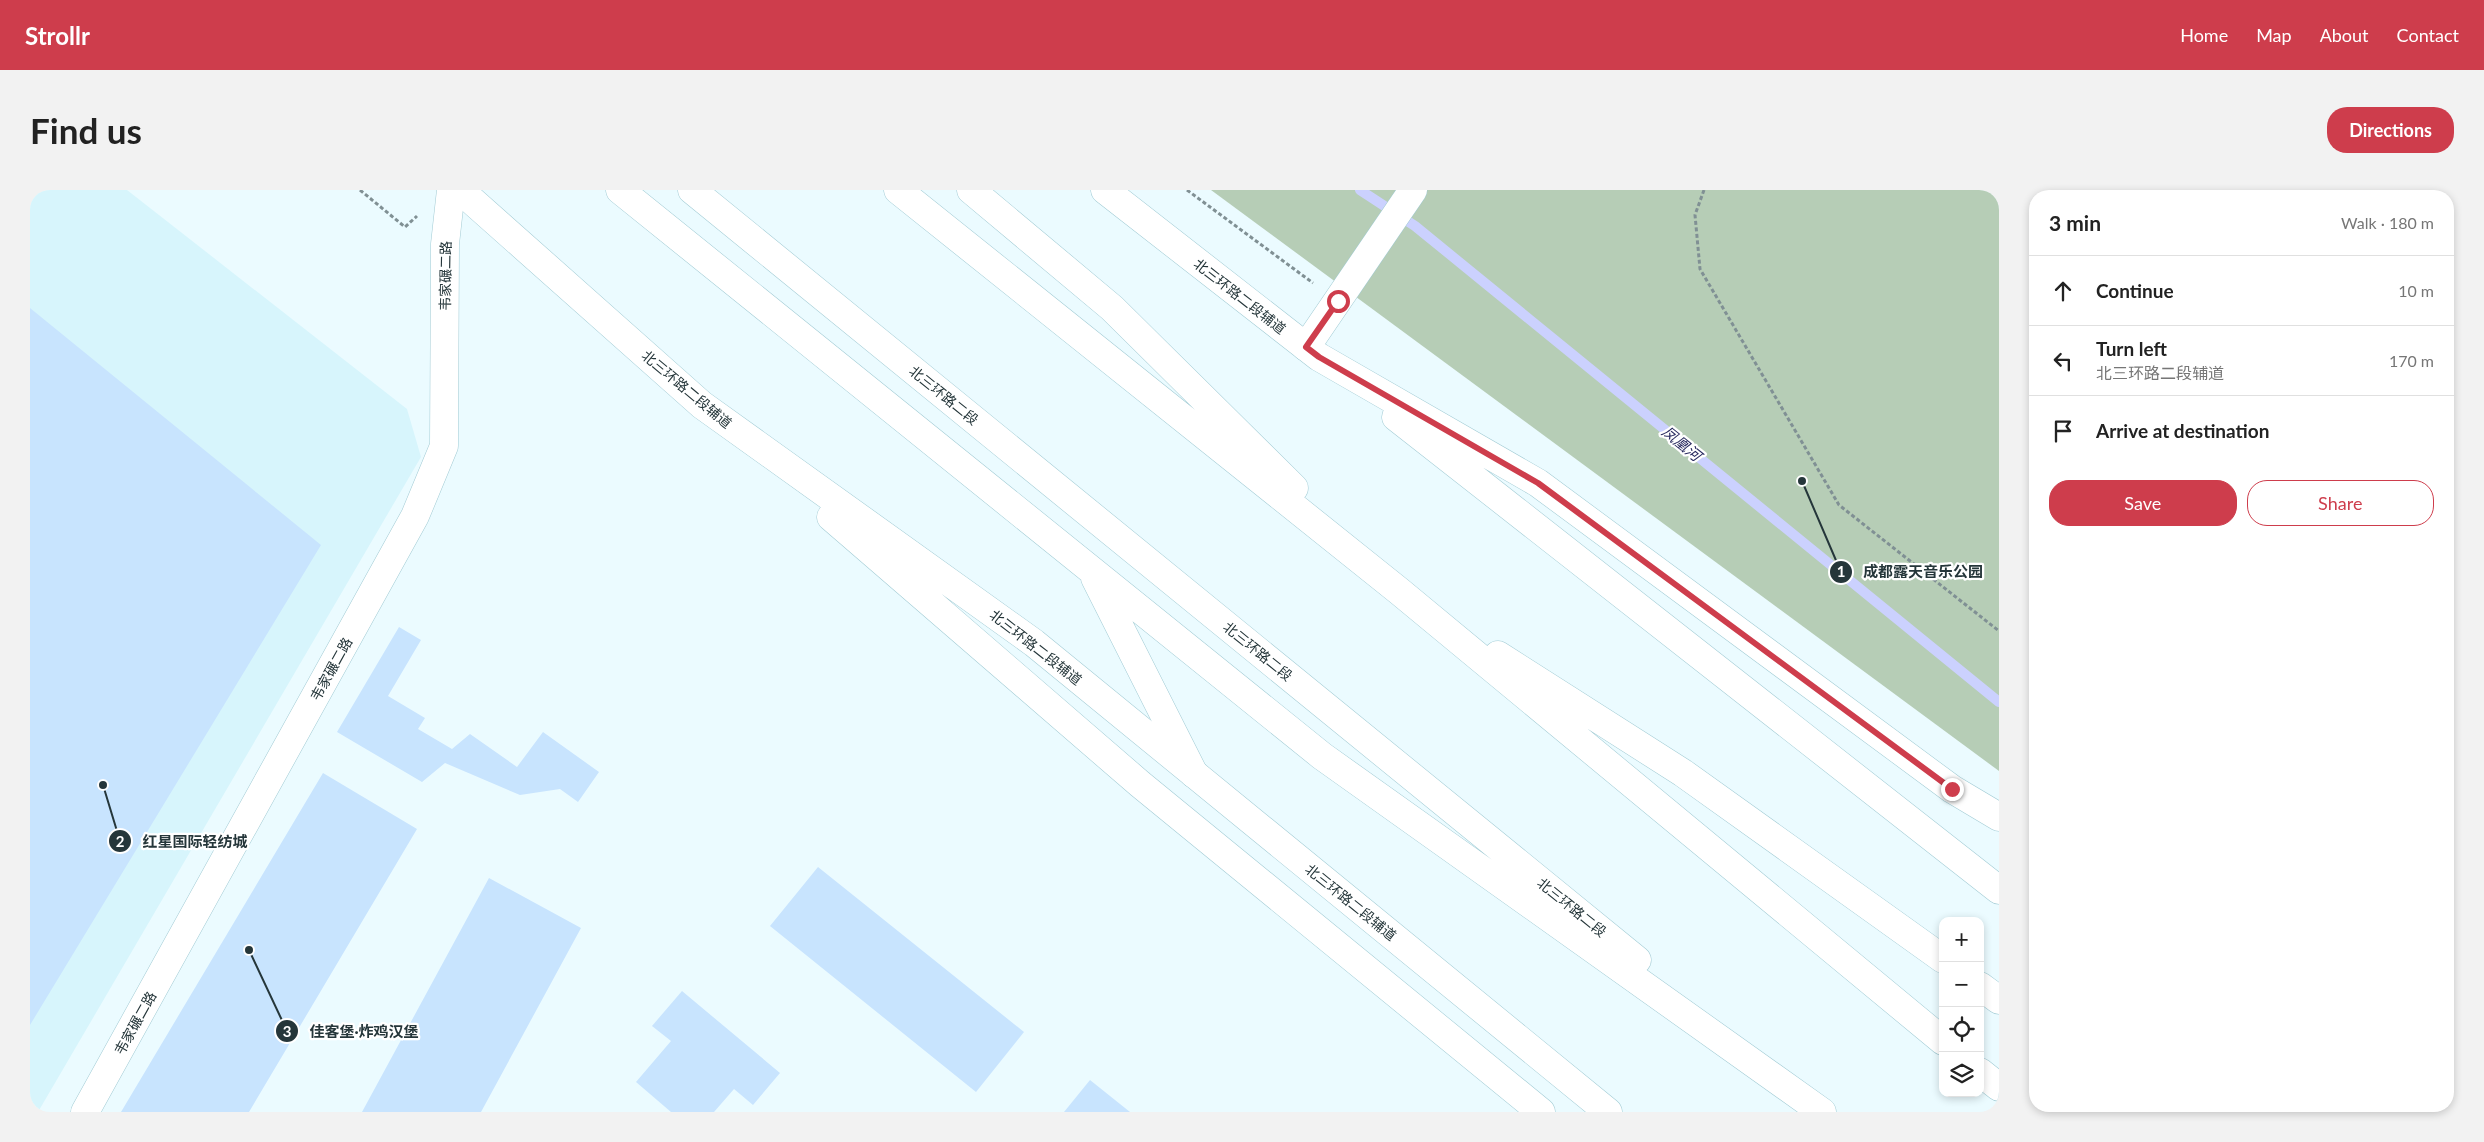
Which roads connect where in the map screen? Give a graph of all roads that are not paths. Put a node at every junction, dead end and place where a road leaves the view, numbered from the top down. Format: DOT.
graph roads {
  1 [pos="451,190"];
  2 [pos="460,190"];
  3 [pos="620,190"];
  4 [pos="692,190"];
  5 [pos="898,190"];
  6 [pos="971,190"];
  7 [pos="1105,190"];
  8 [pos="1411,193"];
  9 [pos="1313,352"];
  10 [pos="702,405"];
  11 [pos="1091,570"];
  12 [pos="1399,591"];
  13 [pos="1194,774"];
  14 [pos="1999,817"];
  15 [pos="1999,890"];
  16 [pos="1939,956"];
  17 [pos="1984,989"];
  18 [pos="1999,1000"];
  19 [pos="1939,1038"];
  20 [pos="1984,1075"];
  21 [pos="1999,1088"];
  22 [pos="86,1112"];
  23 [pos="1541,1112"];
  24 [pos="1608,1112"];
  25 [pos="1823,1112"];
  1 -- 22 [label="main road, 韦家碾二路"];
  2 -- 10 [label="main road, 北三环路二段辅道"];
  3 -- 11 [label="main road"];
  4 -- 25 [label="main road, 北三环路二段"];
  5 -- 12 [label="main road"];
  6 -- 12 [label="main road"];
  7 -- 9 [label="main road, 北三环路二段辅道"];
  8 -- 9 [label="main road"];
  9 -- 14 [label="main road, 北三环路二段辅道"];
  9 -- 15 [label="main road"];
  10 -- 13 [label="main road, 北三环路二段辅道"];
  10 -- 23 [label="main road"];
  11 -- 13 [label="main road"];
  11 -- 25 [label="main road"];
  12 -- 16 [label="main road"];
  12 -- 19 [label="main road"];
  13 -- 24 [label="main road, 北三环路二段辅道"];
  17 -- 18 [label="main road"];
  20 -- 21 [label="main road"];
}
